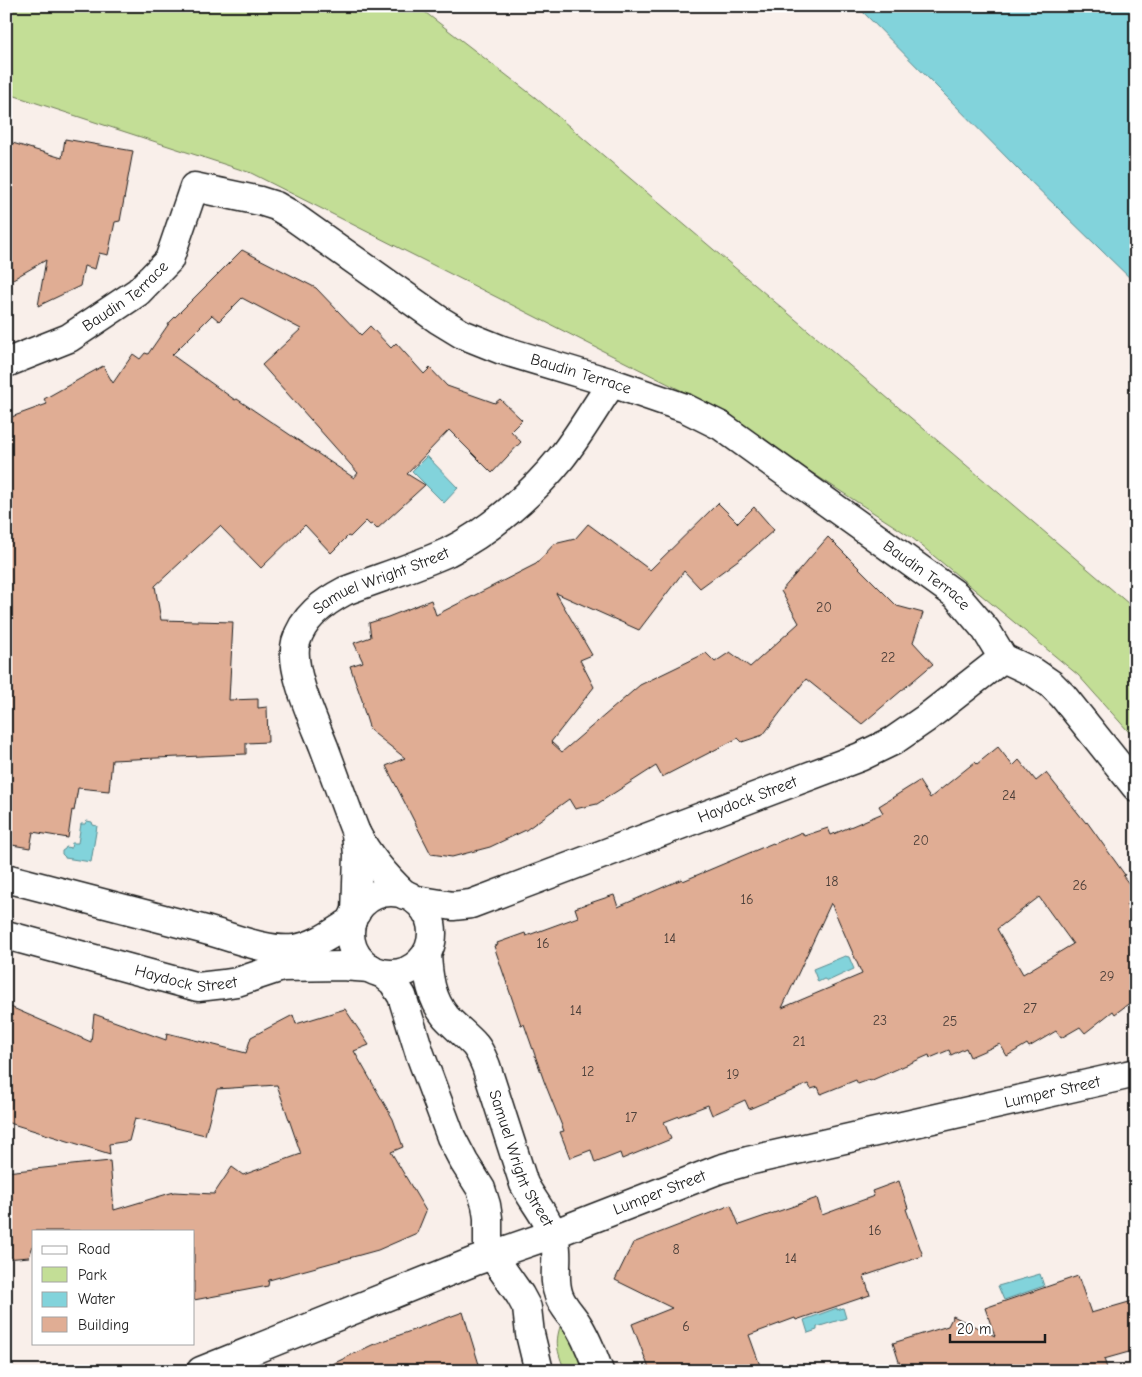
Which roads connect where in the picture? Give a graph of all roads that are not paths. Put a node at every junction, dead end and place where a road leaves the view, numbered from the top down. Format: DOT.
graph roads {
  1 [pos="6,363"];
  2 [pos="612,382"];
  3 [pos="1003,658"];
  4 [pos="1136,787"];
  5 [pos="356,833"];
  6 [pos="6,878"];
  7 [pos="410,897"];
  8 [pos="471,904"];
  9 [pos="354,917"];
  10 [pos="6,935"];
  11 [pos="428,950"];
  12 [pos="376,971"];
  13 [pos="1136,1073"];
  14 [pos="553,1234"];
  15 [pos="492,1255"];
  16 [pos="201,1371"];
  17 [pos="539,1371"];
  18 [pos="598,1371"];
  1 -- 2 [label="street, Baudin Terrace"];
  2 -- 3 [label="street, Baudin Terrace"];
  2 -- 5 [label="street, Samuel Wright Street"];
  3 -- 4 [label="street"];
  3 -- 8 [label="street, Haydock Street"];
  5 -- 7 [label="street, Samuel Wright Street"];
  5 -- 9 [label="street, Samuel Wright Street"];
  6 -- 9 [label="street"];
  7 -- 8 [label="street, Haydock Street"];
  7 -- 9 [label="street"];
  7 -- 11 [label="street"];
  8 -- 11 [label="street, Haydock Street"];
  9 -- 12 [label="street"];
  10 -- 12 [label="street, Haydock Street"];
  11 -- 12 [label="street"];
  11 -- 14 [label="street, Samuel Wright Street"];
  12 -- 15 [label="street"];
  13 -- 14 [label="street, Lumper Street"];
  14 -- 15 [label="street, Lumper Street"];
  14 -- 18 [label="street, Samuel Wright Street"];
  15 -- 16 [label="street, Lumper Street"];
  15 -- 17 [label="street"];
}
